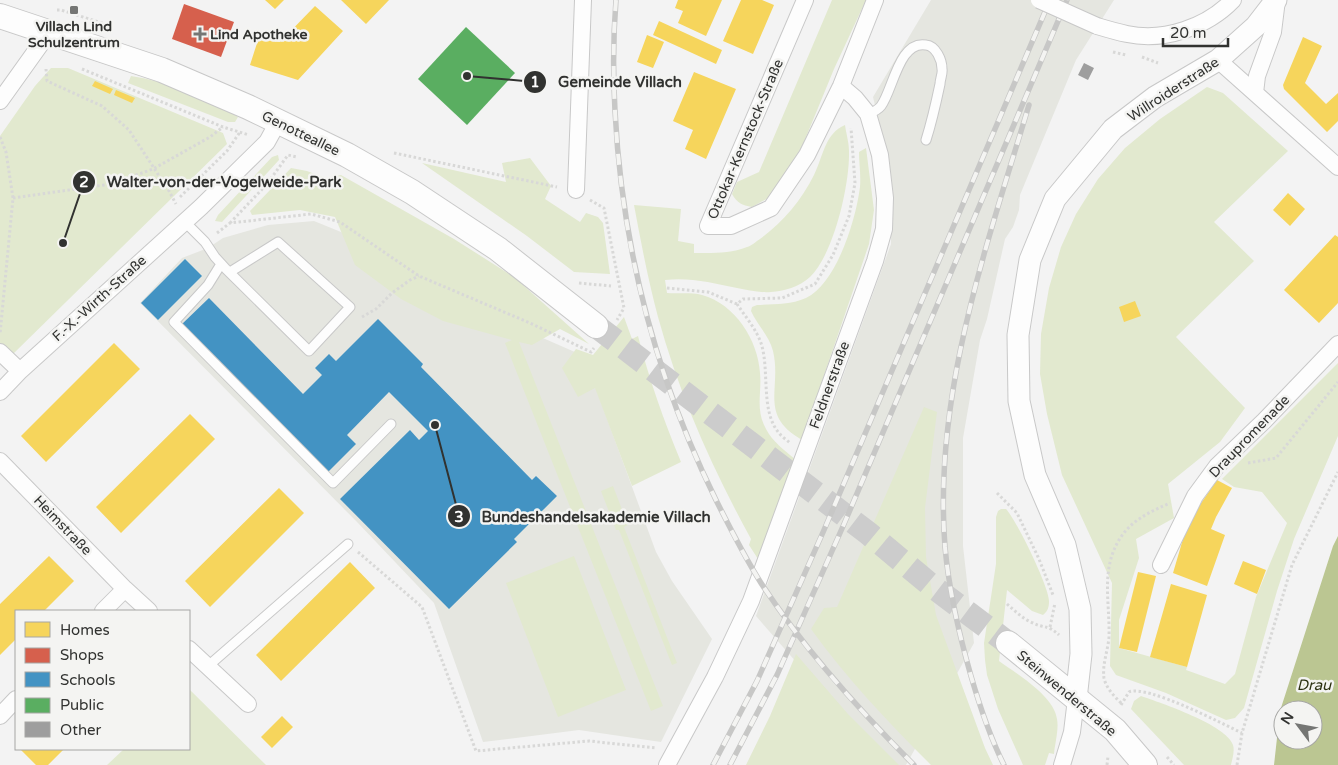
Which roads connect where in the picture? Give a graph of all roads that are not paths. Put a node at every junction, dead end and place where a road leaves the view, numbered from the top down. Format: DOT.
graph roads {
  1 [pos="583,0"];
  2 [pos="806,0"];
  3 [pos="876,0"];
  4 [pos="1039,0"];
  5 [pos="1232,0"];
  6 [pos="1277,0"];
  7 [pos="0,16"];
  8 [pos="50,31"];
  9 [pos="1218,60"];
  10 [pos="841,86"];
  11 [pos="1255,93"];
  12 [pos="0,101"];
  13 [pos="868,114"];
  14 [pos="278,122"];
  15 [pos="926,140"];
  16 [pos="1338,167"];
  17 [pos="576,190"];
  18 [pos="184,221"];
  19 [pos="221,264"];
  20 [pos="230,272"];
  21 [pos="603,331"];
  22 [pos="1338,344"];
  23 [pos="0,352"];
  24 [pos="20,371"];
  25 [pos="0,392"];
  26 [pos="391,424"];
  27 [pos="0,461"];
  28 [pos="348,544"];
  29 [pos="1160,565"];
  30 [pos="125,589"];
  31 [pos="104,610"];
  32 [pos="148,610"];
  33 [pos="1008,644"];
  34 [pos="190,650"];
  35 [pos="207,667"];
  36 [pos="1076,698"];
  37 [pos="15,700"];
  38 [pos="248,704"];
  39 [pos="0,716"];
  40 [pos="667,765"];
  41 [pos="1062,765"];
  42 [pos="1145,765"];
  1 -- 17 [label="street"];
  2 -- 10 [label="street, Ottokar-Kernstock-Straße"];
  3 -- 10 [label="street"];
  4 -- 5 [label="street, bridge"];
  6 -- 9 [label="street, Willroiderstraße"];
  6 -- 11 [label="street"];
  7 -- 8 [label="main road, Genotteallee"];
  8 -- 12 [label="street"];
  8 -- 14 [label="main road, Genotteallee"];
  9 -- 11 [label="street"];
  9 -- 36 [label="street, Willroiderstraße"];
  10 -- 13 [label="street, Feldnerstraße"];
  11 -- 16 [label="street"];
  13 -- 15 [label="lane"];
  13 -- 40 [label="street, Feldnerstraße"];
  14 -- 18 [label="street, F.-X.-Wirth-Straße"];
  14 -- 21 [label="main road, Genotteallee"];
  18 -- 19 [label="lane"];
  18 -- 24 [label="street, F.-X.-Wirth-Straße"];
  19 -- 20 [label="lane"];
  19 -- 26 [label="lane"];
  20 -- 20 [label="lane"];
  22 -- 29 [label="street, Draupromenade"];
  23 -- 24 [label="street"];
  24 -- 25 [label="street, F.-X.-Wirth-Straße"];
  27 -- 30 [label="street, Heimstraße"];
  28 -- 35 [label="lane"];
  30 -- 31 [label="street"];
  30 -- 32 [label="street, Heimstraße"];
  33 -- 36 [label="main road, Steinwenderstraße"];
  34 -- 35 [label="street"];
  35 -- 38 [label="street"];
  36 -- 41 [label="street"];
  36 -- 42 [label="main road, Steinwenderstraße"];
  37 -- 39 [label="street"];
}
